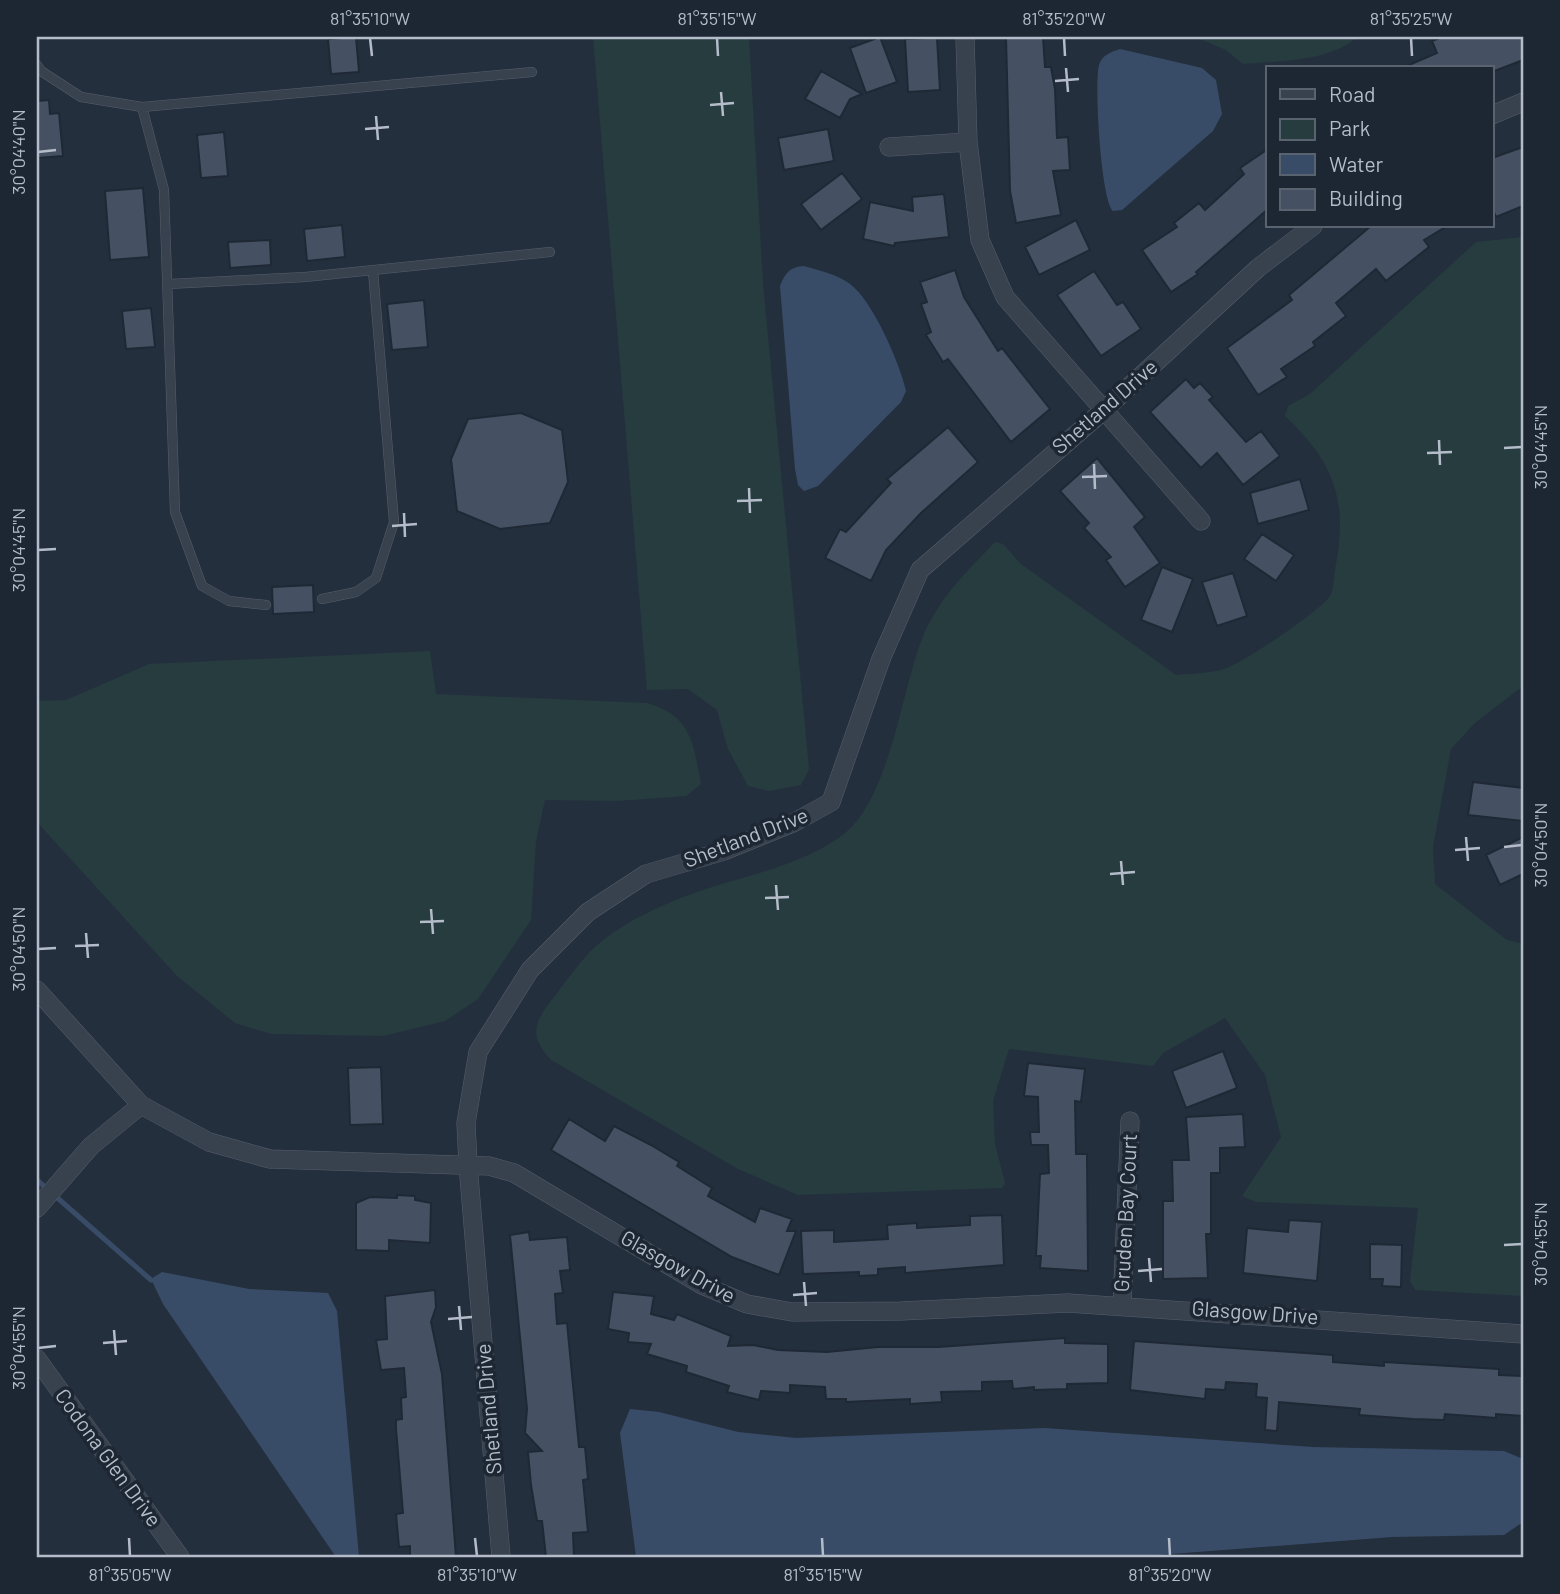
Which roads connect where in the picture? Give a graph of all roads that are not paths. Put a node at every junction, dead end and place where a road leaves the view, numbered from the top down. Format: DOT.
graph roads {
  1 [pos="965,37"];
  2 [pos="37,65"];
  3 [pos="532,72"];
  4 [pos="1523,102"];
  5 [pos="142,107"];
  6 [pos="1494,114"];
  7 [pos="968,142"];
  8 [pos="889,147"];
  9 [pos="1309,228"];
  10 [pos="550,252"];
  11 [pos="373,271"];
  12 [pos="169,284"];
  13 [pos="1104,411"];
  14 [pos="1200,521"];
  15 [pos="322,599"];
  16 [pos="266,605"];
  17 [pos="37,990"];
  18 [pos="141,1105"];
  19 [pos="1130,1121"];
  20 [pos="468,1165"];
  21 [pos="37,1208"];
  22 [pos="1122,1305"];
  23 [pos="1523,1334"];
  24 [pos="37,1359"];
  25 [pos="180,1557"];
  26 [pos="501,1557"];
  1 -- 7 [label="street"];
  2 -- 5 [label="lane"];
  3 -- 5 [label="lane"];
  4 -- 6 [label="street"];
  5 -- 12 [label="lane"];
  7 -- 8 [label="street"];
  7 -- 13 [label="street"];
  9 -- 13 [label="street, Shetland Drive"];
  10 -- 11 [label="lane"];
  11 -- 12 [label="lane"];
  11 -- 15 [label="lane"];
  12 -- 16 [label="lane"];
  13 -- 14 [label="street"];
  13 -- 20 [label="street, Shetland Drive"];
  17 -- 18 [label="street, Glasgow Drive"];
  18 -- 20 [label="street, Glasgow Drive"];
  18 -- 21 [label="street"];
  19 -- 22 [label="street, Gruden Bay Court"];
  20 -- 22 [label="street, Glasgow Drive"];
  20 -- 26 [label="street, Shetland Drive"];
  22 -- 23 [label="street, Glasgow Drive"];
  24 -- 25 [label="street, Codona Glen Drive"];
}
